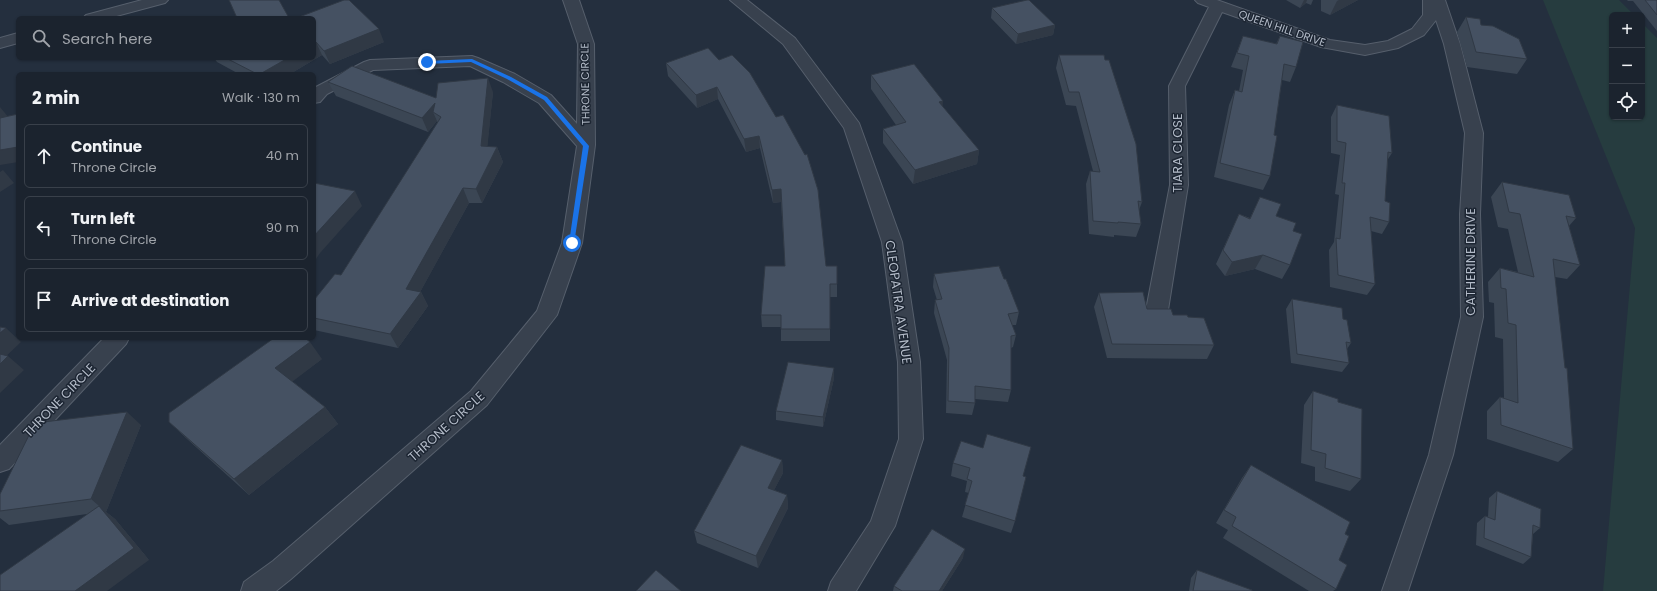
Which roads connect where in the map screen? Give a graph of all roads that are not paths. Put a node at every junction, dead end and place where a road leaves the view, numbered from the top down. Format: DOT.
graph roads {
  1 [pos="160,0"];
  2 [pos="571,0"];
  3 [pos="738,0"];
  4 [pos="1431,0"];
  5 [pos="1437,0"];
  6 [pos="1210,2"];
  7 [pos="99,16"];
  8 [pos="16,39"];
  9 [pos="0,43"];
  10 [pos="316,96"];
  11 [pos="586,146"];
  12 [pos="1157,310"];
  13 [pos="116,340"];
  14 [pos="0,461"];
  15 [pos="254,591"];
  16 [pos="841,591"];
  17 [pos="1395,591"];
  1 -- 7 [label="street"];
  2 -- 11 [label="street, THRONE CIRCLE"];
  3 -- 16 [label="street, CLEOPATRA AVENUE"];
  4 -- 6 [label="street, QUEEN HILL DRIVE"];
  5 -- 17 [label="street, CATHERINE DRIVE"];
  6 -- 12 [label="street, TIARA CLOSE"];
  8 -- 9 [label="street"];
  10 -- 11 [label="street, THRONE CIRCLE"];
  11 -- 15 [label="street, THRONE CIRCLE"];
  13 -- 14 [label="street, THRONE CIRCLE"];
}
